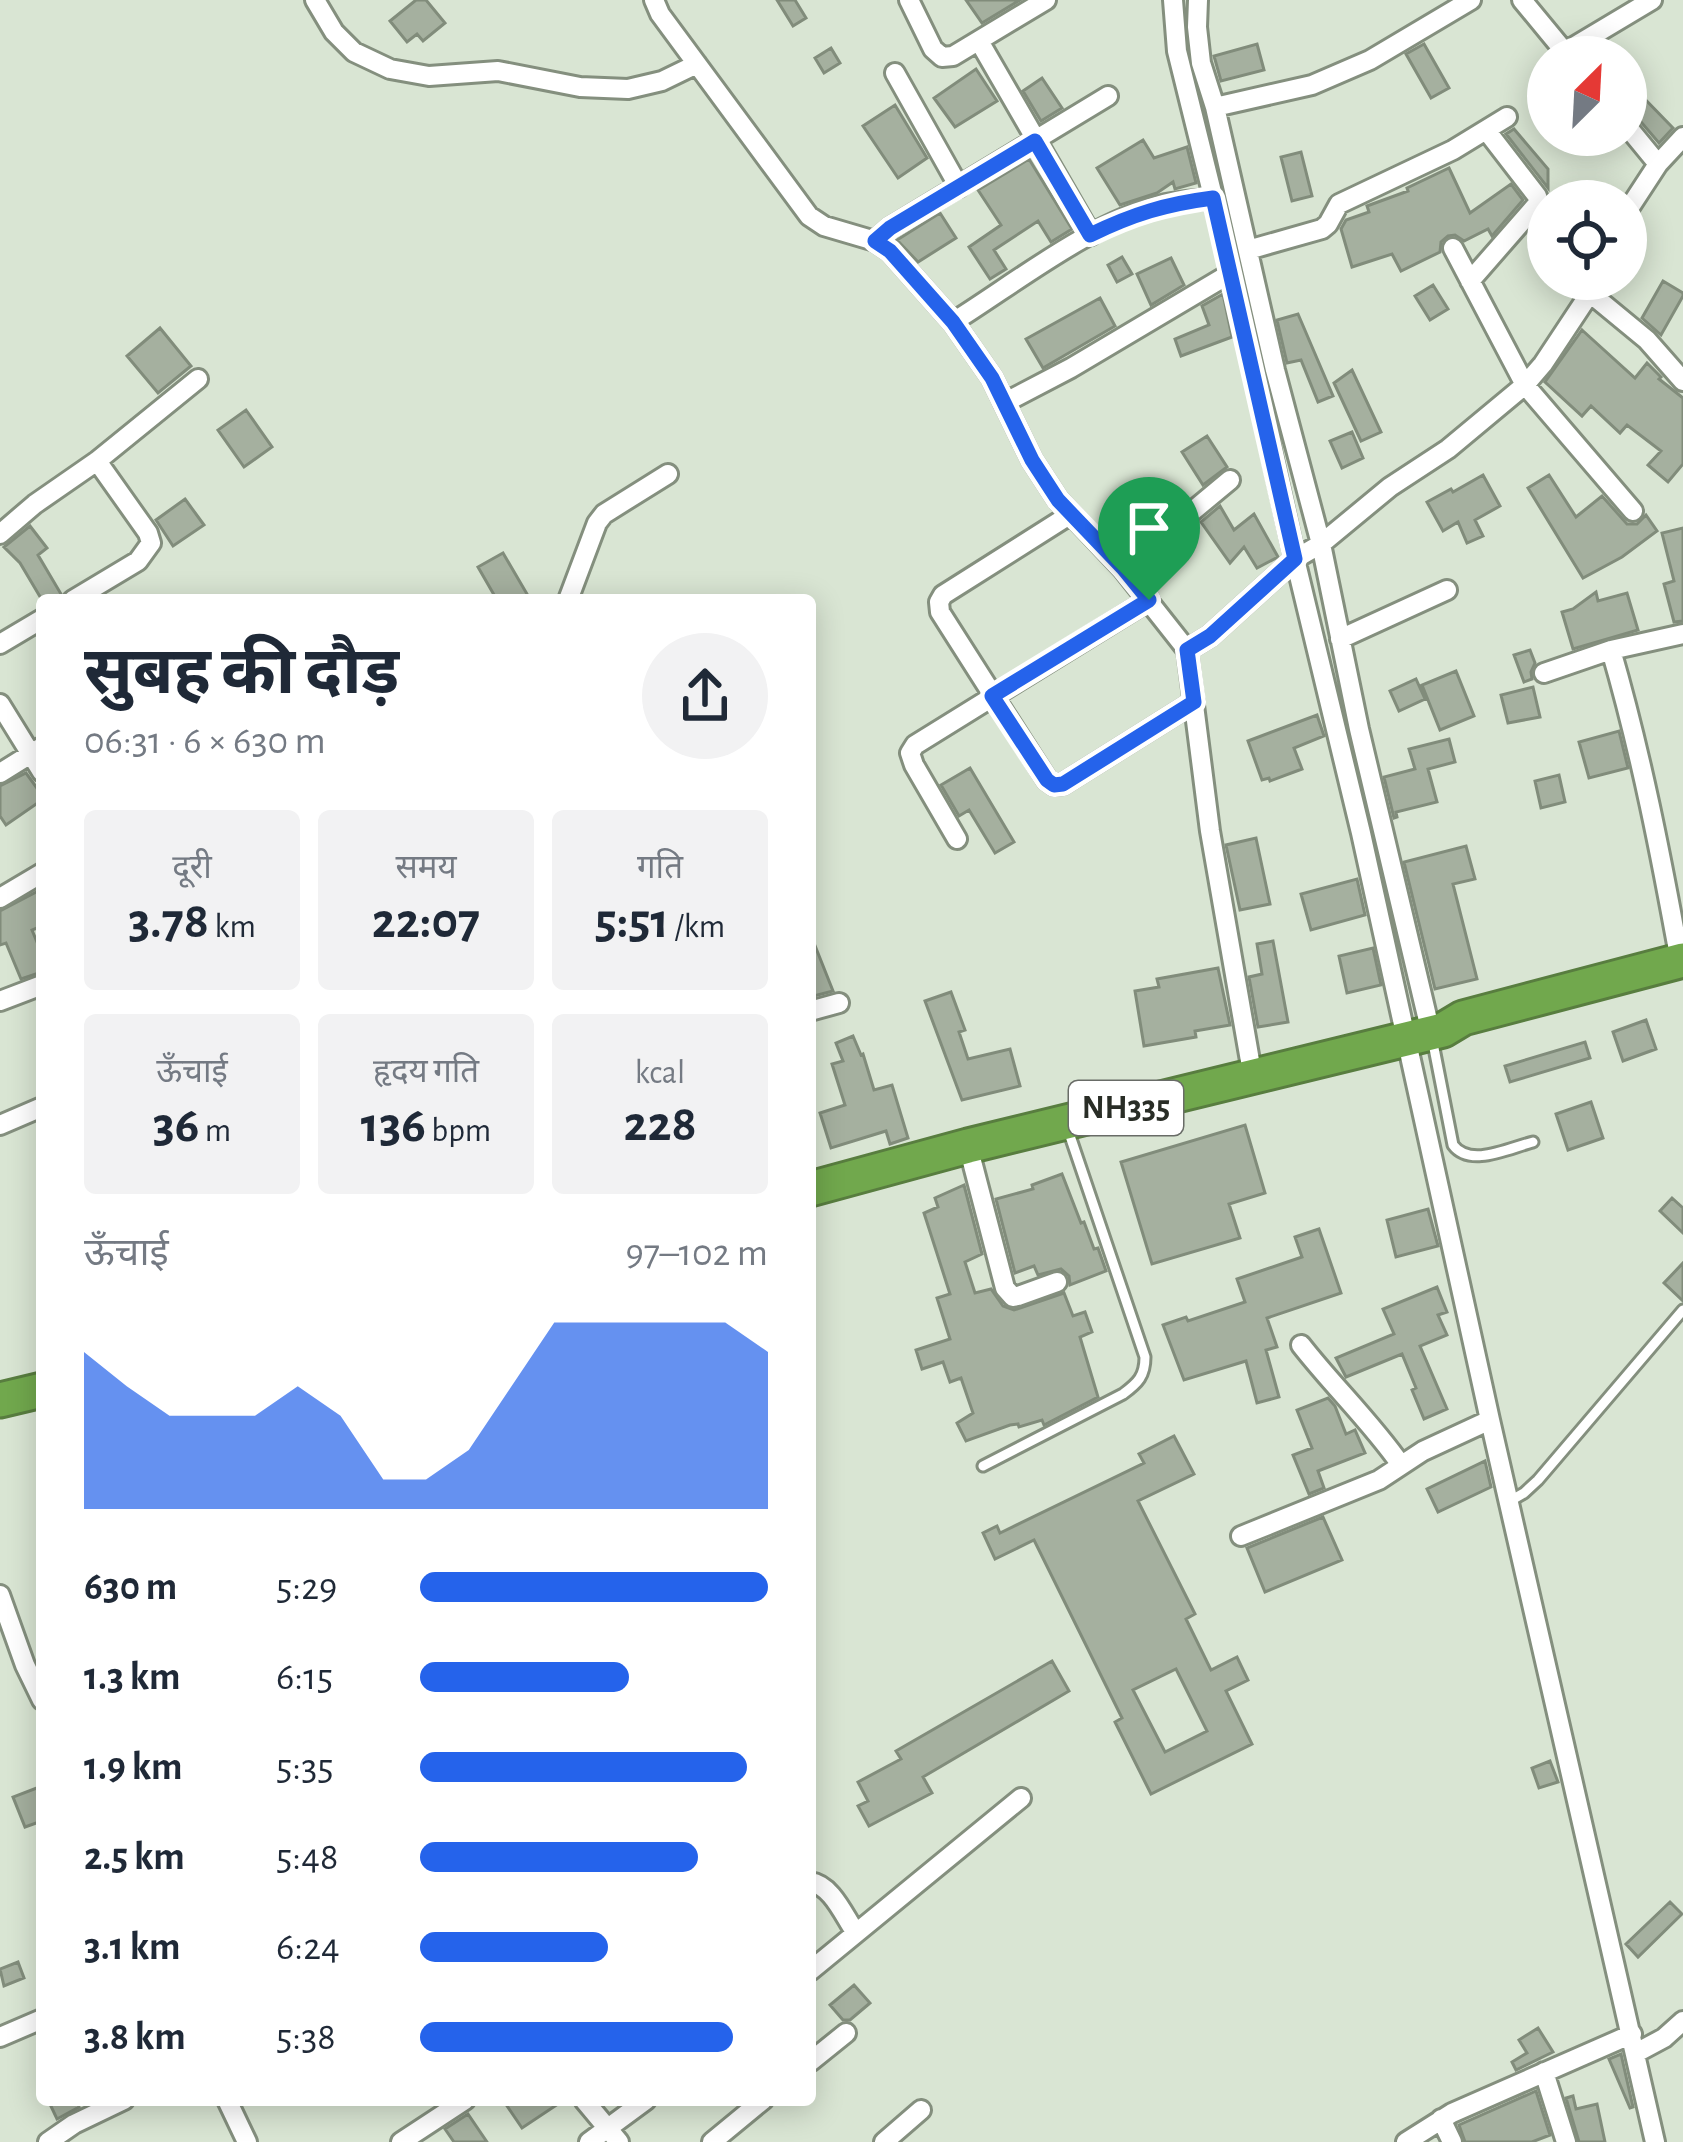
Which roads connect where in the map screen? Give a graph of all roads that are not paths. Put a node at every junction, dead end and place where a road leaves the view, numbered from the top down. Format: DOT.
graph roads {
  1 [pos="315,0"];
  2 [pos="655,0"];
  3 [pos="909,0"];
  4 [pos="1046,0"];
  5 [pos="1173,0"];
  6 [pos="1198,0"];
  7 [pos="1472,0"];
  8 [pos="1522,0"];
  9 [pos="1652,0"];
  10 [pos="1551,36"];
  11 [pos="1596,36"];
  12 [pos="979,40"];
  13 [pos="697,64"];
  14 [pos="895,73"];
  15 [pos="1108,97"];
  16 [pos="1215,107"];
  17 [pos="1508,116"];
  18 [pos="1486,130"];
  19 [pos="1683,137"];
  20 [pos="1035,141"];
  21 [pos="1647,151"];
  22 [pos="1658,164"];
  23 [pos="1647,181"];
  24 [pos="959,187"];
  25 [pos="1213,198"];
  26 [pos="1090,235"];
  27 [pos="875,241"];
  28 [pos="1453,248"];
  29 [pos="1248,250"];
  30 [pos="1231,273"];
  31 [pos="1470,281"];
  32 [pos="1584,300"];
  33 [pos="1607,300"];
  34 [pos="953,322"];
  35 [pos="198,379"];
  36 [pos="1683,381"];
  37 [pos="1526,385"];
  38 [pos="1004,403"];
  39 [pos="97,461"];
  40 [pos="668,473"];
  41 [pos="1230,480"];
  42 [pos="1634,511"];
  43 [pos="1071,514"];
  44 [pos="0,533"];
  45 [pos="1308,551"];
  46 [pos="1123,568"];
  47 [pos="1447,590"];
  48 [pos="83,594"];
  49 [pos="570,594"];
  50 [pos="1149,600"];
  51 [pos="36,623"];
  52 [pos="1683,634"];
  53 [pos="1340,640"];
  54 [pos="0,644"];
  55 [pos="1187,650"];
  56 [pos="1611,650"];
  57 [pos="1544,673"];
  58 [pos="992,696"];
  59 [pos="1194,702"];
  60 [pos="0,704"];
  61 [pos="36,749"];
  62 [pos="36,751"];
  63 [pos="0,773"];
  64 [pos="957,839"];
  65 [pos="36,876"];
  66 [pos="0,898"];
  67 [pos="1682,967"];
  68 [pos="36,987"];
  69 [pos="0,1001"];
  70 [pos="839,1003"];
  71 [pos="816,1009"];
  72 [pos="1426,1034"];
  73 [pos="1253,1078"];
  74 [pos="36,1110"];
  75 [pos="1065,1122"];
  76 [pos="0,1125"];
  77 [pos="1533,1142"];
  78 [pos="968,1146"];
  79 [pos="816,1187"];
  80 [pos="1057,1282"];
  81 [pos="1683,1310"];
  82 [pos="1301,1345"];
  83 [pos="36,1391"];
  84 [pos="0,1400"];
  85 [pos="1490,1420"];
  86 [pos="1401,1465"];
  87 [pos="982,1466"];
  88 [pos="1509,1502"];
  89 [pos="1241,1536"];
  90 [pos="0,1595"];
  91 [pos="34,1662"];
  92 [pos="1021,1798"];
  93 [pos="816,1883"];
  94 [pos="856,1933"];
  95 [pos="816,1966"];
  96 [pos="1683,2021"];
  97 [pos="36,2022"];
  98 [pos="846,2033"];
  99 [pos="0,2037"];
  100 [pos="1634,2043"];
  101 [pos="816,2057"];
  102 [pos="1544,2072"];
  103 [pos="111,2106"];
  104 [pos="230,2106"];
  105 [pos="456,2106"];
  106 [pos="589,2106"];
  107 [pos="640,2106"];
  108 [pos="756,2106"];
  109 [pos="921,2110"];
  110 [pos="1441,2119"];
  111 [pos="613,2136"];
  112 [pos="48,2142"];
  113 [pos="247,2142"];
  114 [pos="401,2142"];
  115 [pos="590,2142"];
  116 [pos="712,2142"];
  117 [pos="884,2142"];
  118 [pos="1406,2142"];
  119 [pos="1452,2142"];
  120 [pos="1566,2142"];
  121 [pos="1655,2142"];
  1 -- 13 [label="street"];
  2 -- 13 [label="street"];
  3 -- 12 [label="street"];
  4 -- 12 [label="street"];
  5 -- 25 [label="street"];
  6 -- 16 [label="street"];
  7 -- 16 [label="street"];
  8 -- 10 [label="street"];
  9 -- 11 [label="street"];
  12 -- 20 [label="street"];
  13 -- 27 [label="street"];
  14 -- 24 [label="street"];
  15 -- 20 [label="street"];
  16 -- 29 [label="street"];
  17 -- 18 [label="street"];
  18 -- 29 [label="street"];
  18 -- 31 [label="street"];
  19 -- 22 [label="street"];
  20 -- 24 [label="street"];
  20 -- 26 [label="street"];
  21 -- 22 [label="street"];
  22 -- 23 [label="street"];
  24 -- 27 [label="street"];
  25 -- 26 [label="street"];
  25 -- 30 [label="street"];
  26 -- 34 [label="street"];
  27 -- 34 [label="street"];
  28 -- 31 [label="street"];
  29 -- 45 [label="street"];
  30 -- 38 [label="street"];
  30 -- 45 [label="street"];
  31 -- 37 [label="street"];
  32 -- 37 [label="street"];
  33 -- 36 [label="street"];
  34 -- 38 [label="street"];
  35 -- 39 [label="street"];
  37 -- 42 [label="street"];
  37 -- 45 [label="street"];
  38 -- 43 [label="street"];
  39 -- 44 [label="street"];
  39 -- 48 [label="street"];
  40 -- 49 [label="street"];
  41 -- 46 [label="street"];
  43 -- 46 [label="street"];
  43 -- 58 [label="street"];
  45 -- 53 [label="street"];
  45 -- 55 [label="street"];
  45 -- 72 [label="street"];
  46 -- 50 [label="street"];
  47 -- 53 [label="street"];
  50 -- 55 [label="street"];
  50 -- 58 [label="street"];
  51 -- 54 [label="street"];
  52 -- 56 [label="street"];
  53 -- 72 [label="street"];
  55 -- 59 [label="street"];
  56 -- 57 [label="street"];
  56 -- 67 [label="street"];
  58 -- 59 [label="street"];
  58 -- 64 [label="street"];
  59 -- 73 [label="street"];
  60 -- 61 [label="street"];
  62 -- 63 [label="street"];
  65 -- 66 [label="street"];
  67 -- 72 [label="highway, NH335"];
  68 -- 69 [label="street"];
  70 -- 71 [label="street"];
  72 -- 73 [label="highway, NH335"];
  72 -- 77 [label="lane"];
  72 -- 85 [label="street"];
  73 -- 75 [label="highway, NH335"];
  74 -- 76 [label="street"];
  75 -- 78 [label="highway, NH335"];
  75 -- 87 [label="lane"];
  78 -- 79 [label="highway, NH335"];
  78 -- 80 [label="street"];
  81 -- 88 [label="lane"];
  82 -- 86 [label="street"];
  83 -- 84 [label="highway"];
  85 -- 86 [label="street"];
  85 -- 88 [label="street"];
  86 -- 89 [label="street"];
  88 -- 100 [label="street"];
  90 -- 91 [label="street"];
  92 -- 94 [label="street"];
  93 -- 94 [label="street"];
  94 -- 95 [label="street"];
  96 -- 100 [label="street"];
  97 -- 99 [label="street"];
  98 -- 101 [label="street"];
  100 -- 102 [label="street"];
  100 -- 121 [label="street"];
  102 -- 110 [label="street"];
  102 -- 120 [label="street"];
  103 -- 112 [label="street"];
  104 -- 113 [label="street"];
  105 -- 114 [label="street"];
  106 -- 111 [label="street"];
  107 -- 111 [label="street"];
  108 -- 116 [label="street"];
  109 -- 117 [label="street"];
  110 -- 118 [label="street"];
  110 -- 119 [label="street"];
  111 -- 115 [label="street"];
}
